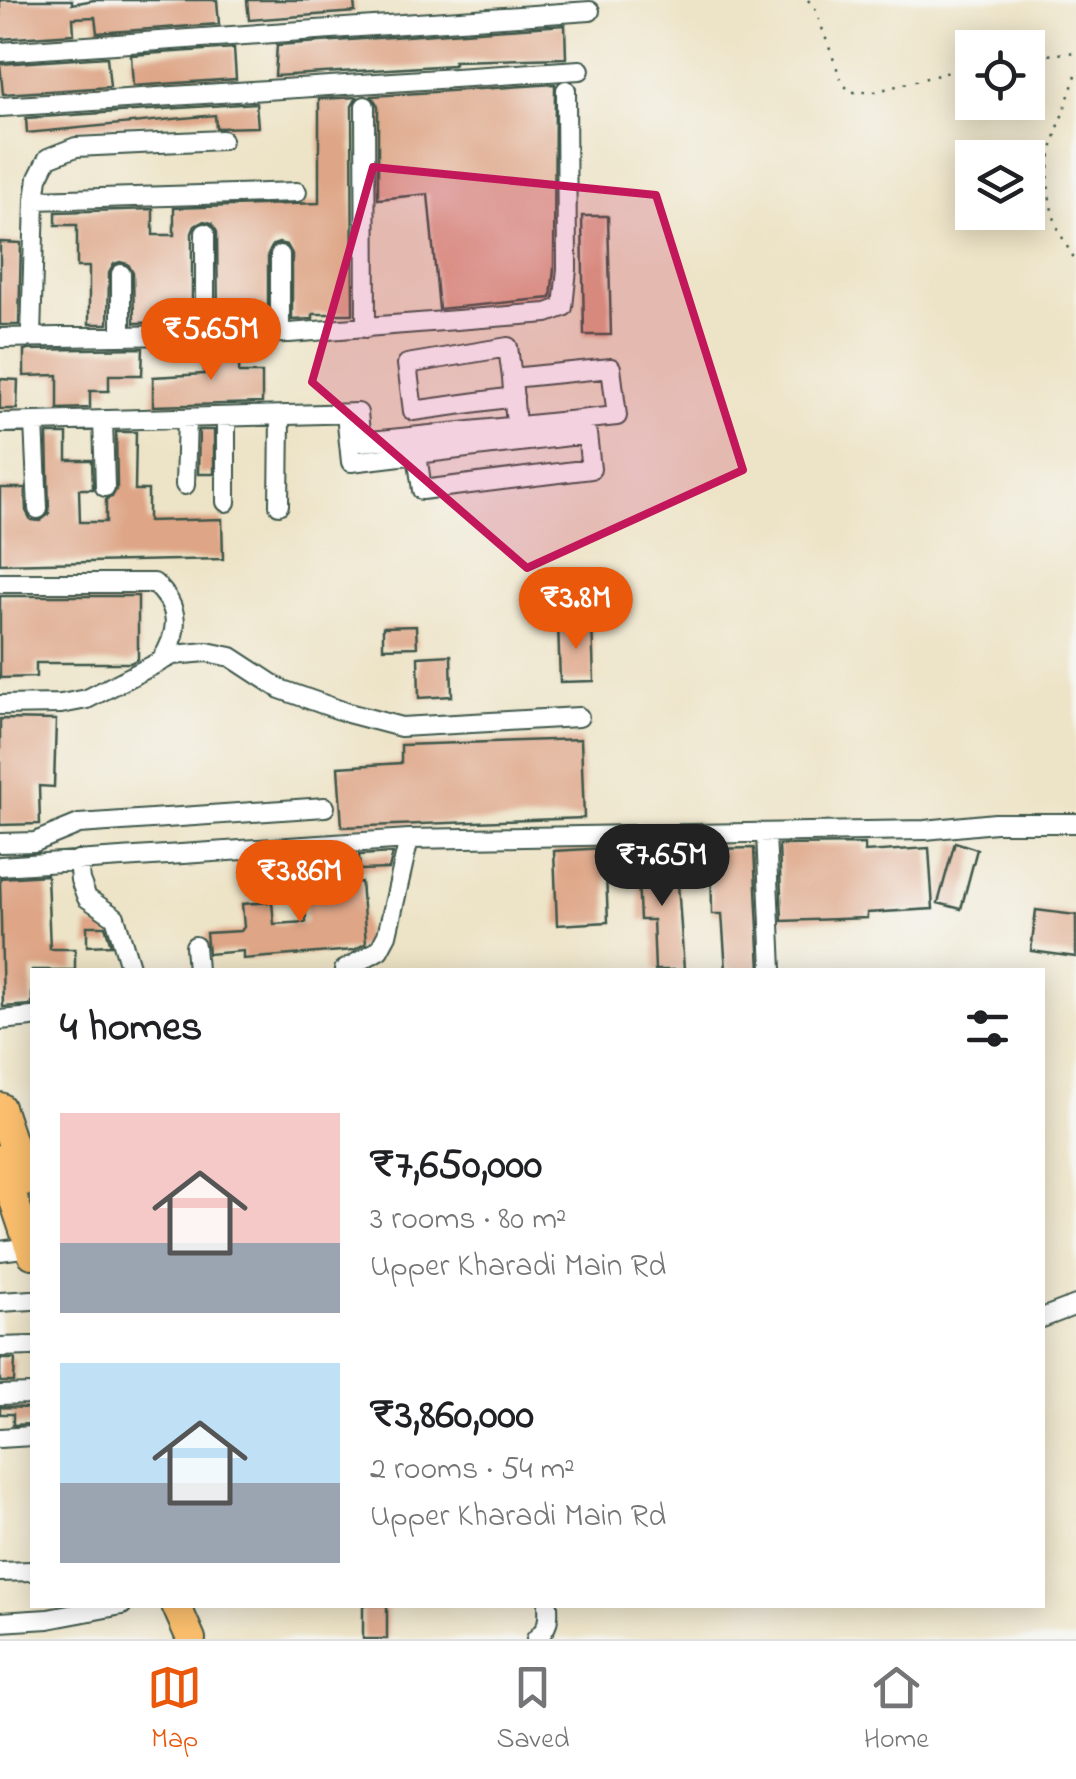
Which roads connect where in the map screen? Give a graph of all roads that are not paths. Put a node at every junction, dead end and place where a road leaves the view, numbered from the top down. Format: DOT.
graph roads {
  1 [pos="590,11"];
  2 [pos="0,52"];
  3 [pos="580,70"];
  4 [pos="566,90"];
  5 [pos="365,106"];
  6 [pos="0,107"];
  7 [pos="222,140"];
  8 [pos="297,192"];
  9 [pos="35,200"];
  10 [pos="205,233"];
  11 [pos="280,254"];
  12 [pos="121,274"];
  13 [pos="366,328"];
  14 [pos="280,333"];
  15 [pos="205,334"];
  16 [pos="121,335"];
  17 [pos="31,337"];
  18 [pos="0,338"];
  19 [pos="513,387"];
  20 [pos="346,414"];
  21 [pos="280,416"];
  22 [pos="226,417"];
  23 [pos="187,418"];
  24 [pos="103,420"];
  25 [pos="34,422"];
  26 [pos="0,423"];
  27 [pos="516,425"];
  28 [pos="417,454"];
  29 [pos="185,485"];
  30 [pos="104,487"];
  31 [pos="226,502"];
  32 [pos="279,505"];
  33 [pos="38,509"];
  34 [pos="0,583"];
  35 [pos="161,660"];
  36 [pos="0,704"];
  37 [pos="579,717"];
  38 [pos="324,807"];
  39 [pos="1076,823"];
  40 [pos="766,833"];
  41 [pos="409,839"];
  42 [pos="0,843"];
  43 [pos="78,860"];
  44 [pos="0,866"];
  45 [pos="195,946"];
  46 [pos="130,968"];
  47 [pos="197,968"];
  48 [pos="348,968"];
  49 [pos="772,968"];
  50 [pos="30,1017"];
  51 [pos="0,1020"];
  52 [pos="0,1106"];
  53 [pos="20,1184"];
  54 [pos="30,1245"];
  55 [pos="0,1251"];
  56 [pos="30,1251"];
  57 [pos="30,1300"];
  58 [pos="0,1302"];
  59 [pos="1076,1305"];
  60 [pos="1045,1317"];
  61 [pos="30,1346"];
  62 [pos="0,1347"];
  63 [pos="0,1394"];
  64 [pos="30,1394"];
  65 [pos="30,1436"];
  66 [pos="0,1438"];
  67 [pos="30,1571"];
  68 [pos="0,1572"];
  69 [pos="106,1608"];
  70 [pos="177,1608"];
  71 [pos="197,1608"];
  72 [pos="548,1608"];
  73 [pos="0,1622"];
  74 [pos="191,1639"];
  75 [pos="210,1639"];
  76 [pos="536,1639"];
  1 -- 2 [label="street"];
  3 -- 6 [label="street"];
  4 -- 13 [label="street"];
  5 -- 13 [label="street"];
  7 -- 9 [label="street"];
  8 -- 9 [label="street"];
  9 -- 17 [label="street"];
  10 -- 15 [label="street"];
  11 -- 14 [label="street"];
  12 -- 16 [label="street"];
  13 -- 14 [label="street"];
  14 -- 15 [label="street"];
  15 -- 16 [label="street"];
  16 -- 17 [label="street"];
  17 -- 18 [label="street"];
  19 -- 19 [label="street"];
  19 -- 27 [label="street"];
  19 -- 27 [label="street"];
  20 -- 21 [label="street"];
  20 -- 27 [label="street"];
  20 -- 28 [label="street"];
  21 -- 22 [label="street"];
  21 -- 32 [label="street"];
  22 -- 23 [label="street"];
  22 -- 31 [label="street"];
  23 -- 24 [label="street"];
  23 -- 29 [label="street"];
  24 -- 25 [label="street"];
  24 -- 30 [label="street"];
  25 -- 26 [label="street"];
  25 -- 33 [label="street"];
  28 -- 28 [label="street"];
  34 -- 35 [label="street"];
  35 -- 36 [label="street"];
  35 -- 37 [label="street"];
  38 -- 42 [label="street"];
  39 -- 40 [label="street"];
  40 -- 41 [label="street"];
  40 -- 49 [label="street"];
  41 -- 43 [label="street"];
  41 -- 48 [label="street"];
  43 -- 44 [label="street"];
  43 -- 46 [label="street"];
  45 -- 47 [label="street"];
  50 -- 51 [label="street"];
  52 -- 53 [label="highway"];
  53 -- 54 [label="highway"];
  55 -- 56 [label="street"];
  57 -- 58 [label="street"];
  59 -- 60 [label="street"];
  61 -- 62 [label="street"];
  63 -- 64 [label="street"];
  65 -- 66 [label="street"];
  67 -- 68 [label="street"];
  69 -- 73 [label="street"];
  70 -- 74 [label="highway"];
  71 -- 75 [label="highway"];
  72 -- 76 [label="street"];
}
